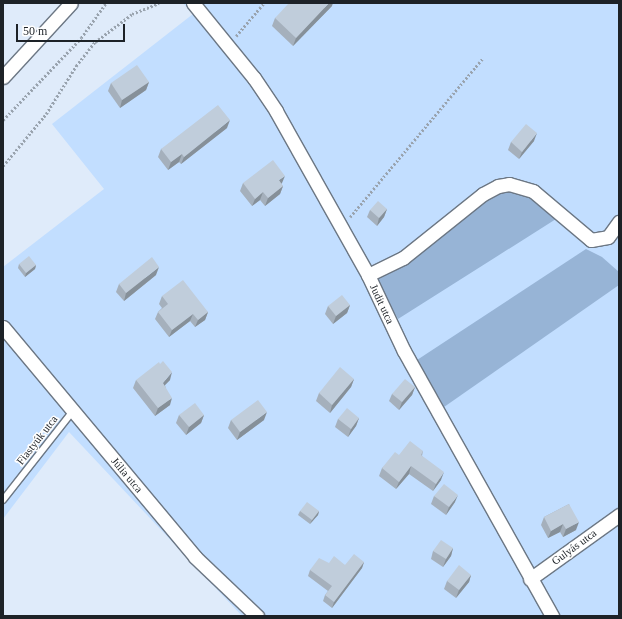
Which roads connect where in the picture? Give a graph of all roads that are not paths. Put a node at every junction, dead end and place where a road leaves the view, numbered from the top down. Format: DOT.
graph roads {
  1 [pos="71,3"];
  2 [pos="194,3"];
  3 [pos="3,77"];
  4 [pos="619,222"];
  5 [pos="368,275"];
  6 [pos="3,327"];
  7 [pos="73,411"];
  8 [pos="3,500"];
  9 [pos="619,515"];
  10 [pos="530,579"];
  11 [pos="257,616"];
  12 [pos="552,616"];
  1 -- 3 [label="street"];
  2 -- 5 [label="street, Judit utca"];
  4 -- 5 [label="street"];
  5 -- 10 [label="street, Judit utca"];
  6 -- 7 [label="street, Júlia utca"];
  7 -- 8 [label="lane, Fiastyúk utca"];
  7 -- 11 [label="street, Júlia utca"];
  9 -- 10 [label="street, Gulyás utca"];
  10 -- 12 [label="street, Judit utca"];
}
